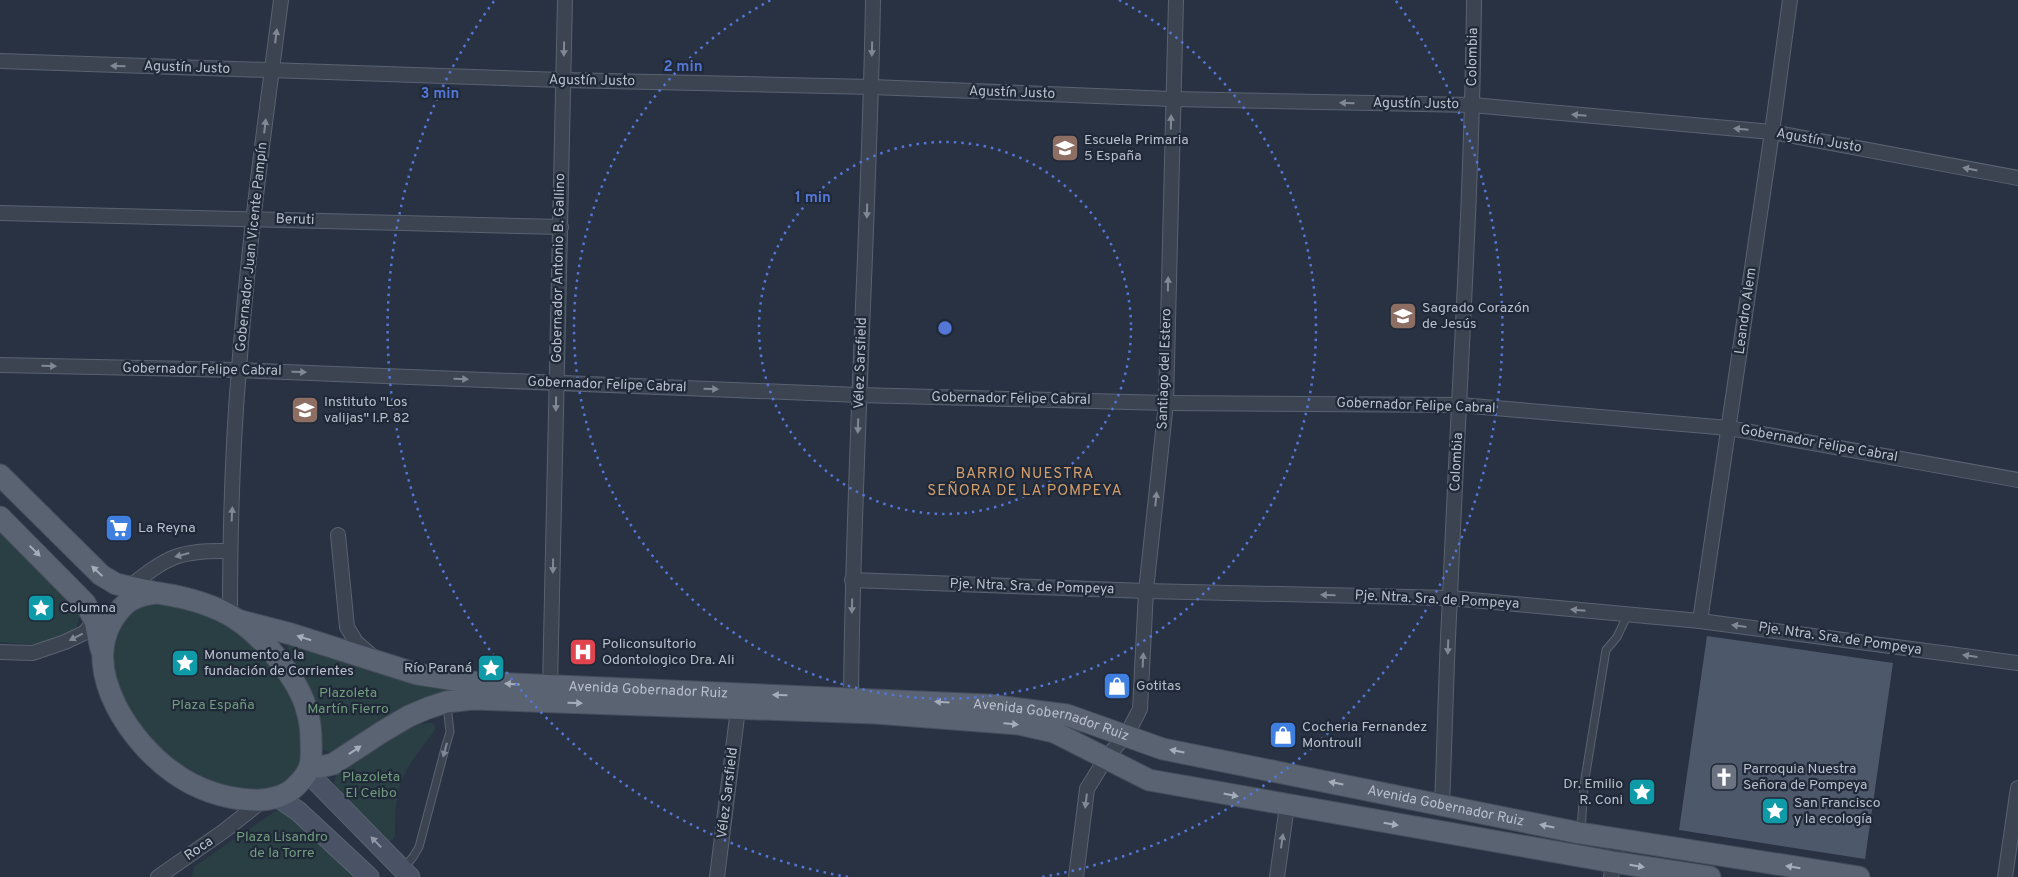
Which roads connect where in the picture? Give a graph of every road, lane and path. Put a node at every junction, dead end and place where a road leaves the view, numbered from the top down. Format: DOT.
graph roads {
  1 [pos="281,0"];
  2 [pos="565,0"];
  3 [pos="873,0"];
  4 [pos="1176,0"];
  5 [pos="1474,0"];
  6 [pos="1790,0"];
  7 [pos="0,61"];
  8 [pos="272,71"];
  9 [pos="563,80"];
  10 [pos="872,87"];
  11 [pos="1172,99"];
  12 [pos="1472,105"];
  13 [pos="1772,132"];
  14 [pos="2018,178"];
  15 [pos="0,213"];
  16 [pos="254,219"];
  17 [pos="560,227"];
  18 [pos="0,365"];
  19 [pos="238,370"];
  20 [pos="557,383"];
  21 [pos="859,395"];
  22 [pos="1166,403"];
  23 [pos="1460,405"];
  24 [pos="1728,428"];
  25 [pos="0,476"];
  26 [pos="2018,480"];
  27 [pos="0,517"];
  28 [pos="338,535"];
  29 [pos="230,551"];
  30 [pos="852,580"];
  31 [pos="129,588"];
  32 [pos="1146,591"];
  33 [pos="158,593"];
  34 [pos="1450,598"];
  35 [pos="117,612"];
  36 [pos="1628,614"];
  37 [pos="233,618"];
  38 [pos="95,621"];
  39 [pos="1700,621"];
  40 [pos="0,652"];
  41 [pos="103,660"];
  42 [pos="381,663"];
  43 [pos="2018,663"];
  44 [pos="550,687"];
  45 [pos="851,697"];
  46 [pos="446,702"];
  47 [pos="738,709"];
  48 [pos="875,714"];
  49 [pos="1127,734"];
  50 [pos="1106,758"];
  51 [pos="310,769"];
  52 [pos="2018,788"];
  53 [pos="270,799"];
  54 [pos="1442,804"];
  55 [pos="1287,806"];
  56 [pos="1580,833"];
  57 [pos="1616,840"];
  58 [pos="1612,870"];
  59 [pos="406,873"];
  60 [pos="164,876"];
  61 [pos="369,877"];
  62 [pos="717,877"];
  63 [pos="1076,877"];
  64 [pos="1277,877"];
  65 [pos="1710,877"];
  66 [pos="1859,877"];
  67 [pos="2005,877"];
  8 -- 1 [label="street, Gobernador Juan Vicente Pampín, one-way"];
  2 -- 9 [label="street, Gobernador Antonio B. Gallino, one-way"];
  3 -- 10 [label="street, Vélez Sarsfield, one-way"];
  4 -- 11 [label="street, Santiago del Estero"];
  5 -- 12 [label="street, Colombia"];
  6 -- 13 [label="street, Leandro Alem"];
  8 -- 7 [label="street, Agustín Justo, one-way"];
  8 -- 9 [label="street, Agustín Justo"];
  16 -- 8 [label="street, Gobernador Juan Vicente Pampín, one-way"];
  9 -- 10 [label="street, Agustín Justo"];
  9 -- 17 [label="street, Gobernador Antonio B. Gallino"];
  10 -- 11 [label="street, Agustín Justo"];
  10 -- 21 [label="street, Vélez Sarsfield, one-way"];
  12 -- 11 [label="street, Agustín Justo, one-way"];
  22 -- 11 [label="street, Santiago del Estero, one-way"];
  13 -- 12 [label="street, Agustín Justo, one-way"];
  12 -- 23 [label="street, Colombia"];
  14 -- 13 [label="street, Agustín Justo, one-way"];
  13 -- 24 [label="street, Leandro Alem"];
  15 -- 16 [label="street, Beruti"];
  16 -- 17 [label="street, Beruti"];
  16 -- 19 [label="street, Gobernador Juan Vicente Pampín"];
  17 -- 20 [label="street, Gobernador Antonio B. Gallino"];
  18 -- 19 [label="street, Gobernador Felipe Cabral, one-way"];
  19 -- 20 [label="street, Gobernador Felipe Cabral, one-way"];
  29 -- 19 [label="street, Gobernador Juan Vicente Pampín, one-way"];
  20 -- 21 [label="street, Gobernador Felipe Cabral, one-way"];
  20 -- 44 [label="street, Gobernador Antonio B. Gallino, one-way"];
  21 -- 22 [label="street, Gobernador Felipe Cabral"];
  21 -- 30 [label="street, Vélez Sarsfield, one-way"];
  22 -- 23 [label="street, Gobernador Felipe Cabral"];
  32 -- 22 [label="street, Santiago del Estero, one-way"];
  23 -- 24 [label="street, Gobernador Felipe Cabral"];
  23 -- 34 [label="street, Colombia"];
  24 -- 26 [label="street, Gobernador Felipe Cabral"];
  24 -- 39 [label="street, Leandro Alem"];
  31 -- 25 [label="main road, one-way"];
  27 -- 38 [label="main road, one-way"];
  28 -- 42 [label="street"];
  29 -- 31 [label="street, one-way"];
  29 -- 37 [label="street, Gobernador Juan Vicente Pampín"];
  30 -- 32 [label="street, Pje. Ntra. Sra. de Pompeya"];
  30 -- 45 [label="street, Vélez Sarsfield, one-way"];
  31 -- 33 [label="main road"];
  34 -- 32 [label="street, Pje. Ntra. Sra. de Pompeya, one-way"];
  49 -- 32 [label="street, Santiago del Estero, one-way"];
  33 -- 35 [label="main road"];
  33 -- 37 [label="main road"];
  36 -- 34 [label="street, Pje. Ntra. Sra. de Pompeya, one-way"];
  34 -- 54 [label="street, Colombia, one-way"];
  35 -- 38 [label="street"];
  35 -- 41 [label="main road"];
  36 -- 39 [label="street, Pje. Ntra. Sra. de Pompeya"];
  36 -- 56 [label="lane"];
  42 -- 37 [label="main road, Avenida Gobernador Ruiz, one-way"];
  37 -- 51 [label="main road"];
  38 -- 40 [label="street, one-way"];
  38 -- 41 [label="main road"];
  43 -- 39 [label="street, Pje. Ntra. Sra. de Pompeya, one-way"];
  41 -- 53 [label="main road"];
  44 -- 42 [label="main road, Avenida Gobernador Ruiz, one-way"];
  45 -- 44 [label="main road, Avenida Gobernador Ruiz, one-way"];
  45 -- 48 [label="street"];
  49 -- 45 [label="main road, Avenida Gobernador Ruiz, one-way"];
  46 -- 47 [label="main road, Avenida Gobernador Ruiz, one-way"];
  51 -- 46 [label="main road, Avenida Gobernador Ruiz, one-way"];
  46 -- 59 [label="lane, one-way"];
  47 -- 48 [label="main road, Avenida Gobernador Ruiz"];
  47 -- 62 [label="street, Vélez Sarsfield"];
  48 -- 50 [label="main road, Avenida Gobernador Ruiz, one-way"];
  49 -- 50 [label="street, Santiago del Estero"];
  54 -- 49 [label="main road, Avenida Gobernador Ruiz, one-way"];
  50 -- 55 [label="main road, Avenida Gobernador Ruiz, one-way"];
  50 -- 63 [label="street, Santiago del Estero, one-way"];
  51 -- 53 [label="main road"];
  59 -- 51 [label="main road, one-way"];
  52 -- 67 [label="street"];
  53 -- 60 [label="street, Roca"];
  53 -- 61 [label="main road"];
  56 -- 54 [label="main road, Avenida Gobernador Ruiz, one-way"];
  55 -- 58 [label="main road, Avenida Gobernador Ruiz, one-way"];
  64 -- 55 [label="street, one-way"];
  56 -- 57 [label="main road, Avenida Gobernador Ruiz"];
  57 -- 58 [label="street"];
  66 -- 57 [label="main road, Avenida Gobernador Ruiz, one-way"];
  58 -- 65 [label="main road, Avenida Gobernador Ruiz, one-way"];
}
